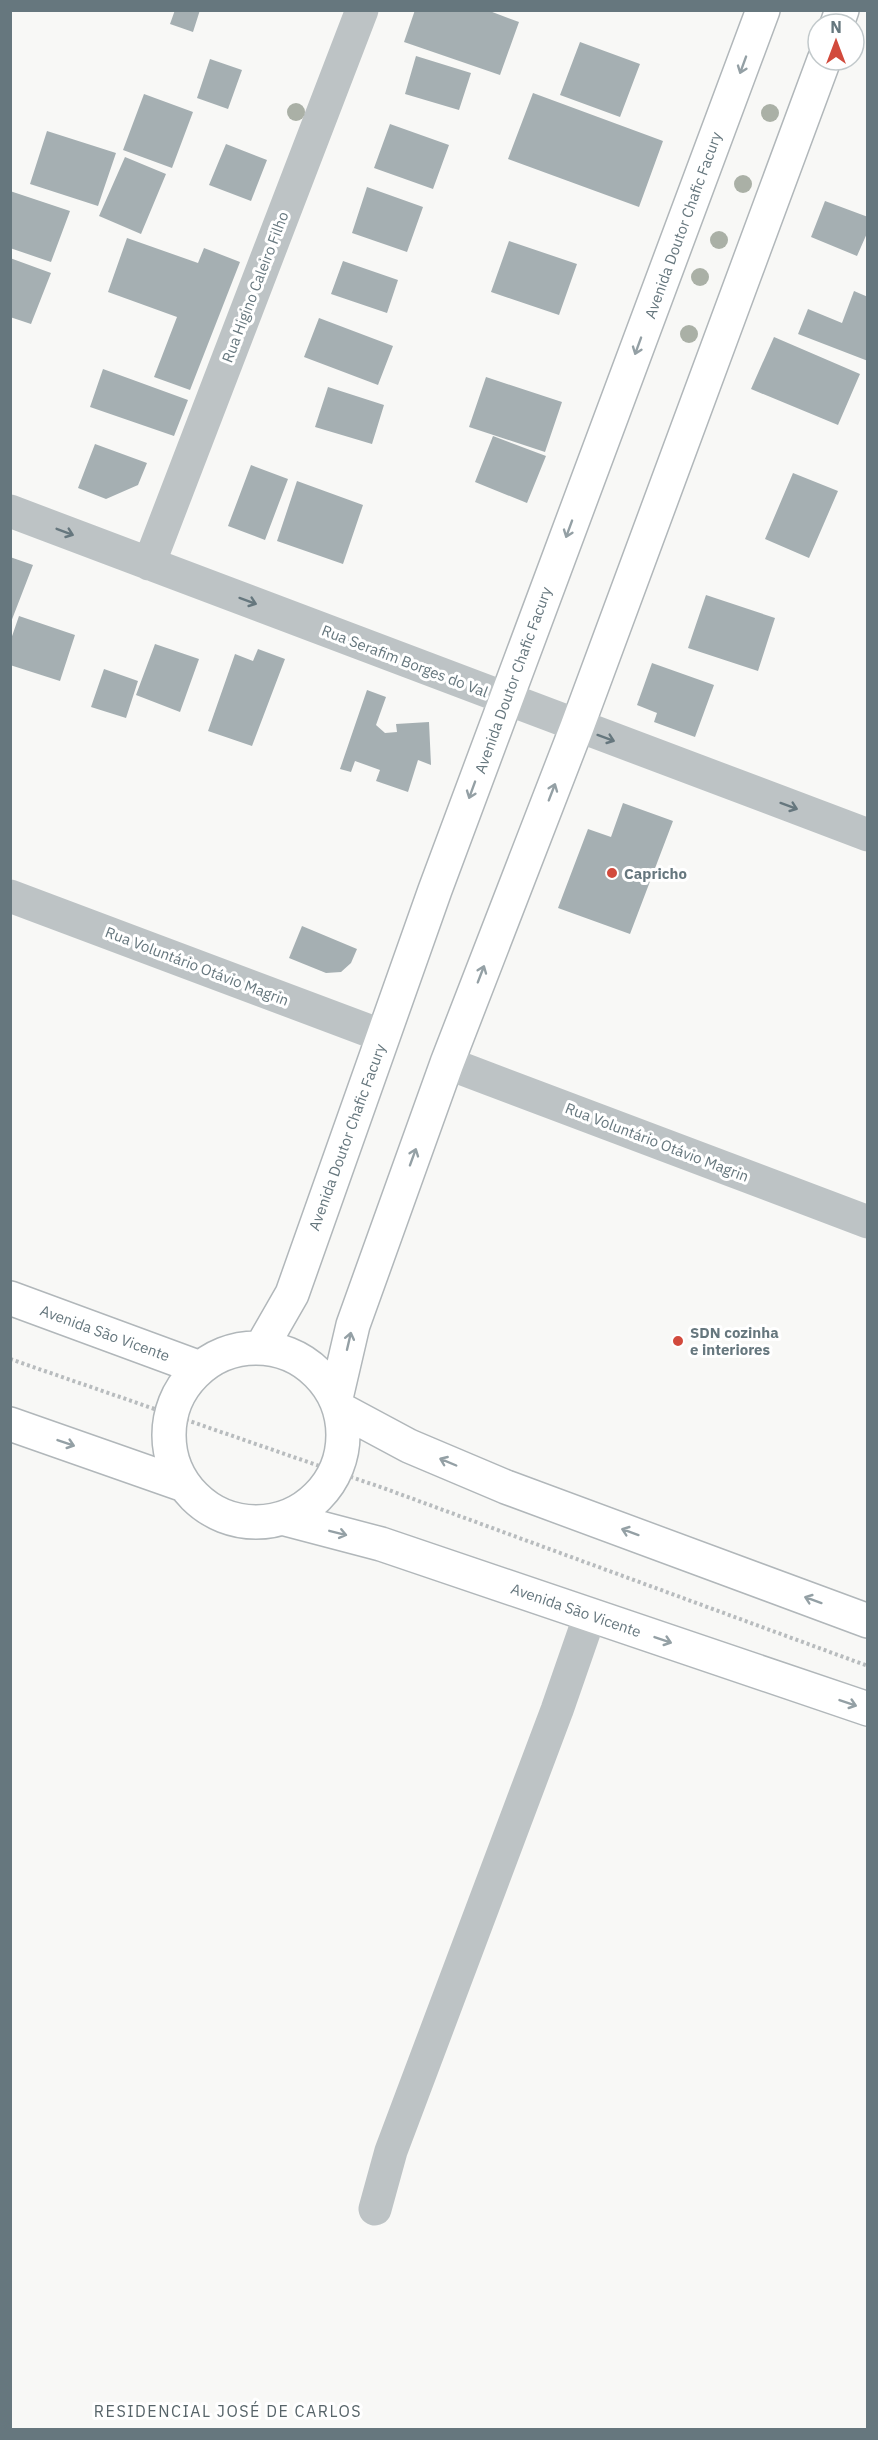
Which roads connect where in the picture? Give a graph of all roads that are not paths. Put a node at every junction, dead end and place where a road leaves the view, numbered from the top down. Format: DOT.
graph roads {
  1 [pos="362,10"];
  2 [pos="763,10"];
  3 [pos="820,72"];
  4 [pos="10,511"];
  5 [pos="149,564"];
  6 [pos="506,700"];
  7 [pos="577,727"];
  8 [pos="867,835"];
  9 [pos="10,896"];
  10 [pos="383,1036"];
  11 [pos="447,1063"];
  12 [pos="867,1222"];
  13 [pos="10,1298"];
  14 [pos="261,1348"];
  15 [pos="200,1368"];
  16 [pos="338,1403"];
  17 [pos="10,1424"];
  18 [pos="184,1485"];
  19 [pos="282,1518"];
  20 [pos="590,1616"];
  21 [pos="867,1621"];
  22 [pos="867,1709"];
  23 [pos="375,2209"];
  1 -- 5 [label="street, Rua Higino Caleiro Filho"];
  2 -- 6 [label="main road, Avenida Doutor Chafic Facury, one-way"];
  3 -- 7 [label="main road"];
  4 -- 5 [label="street, Rua Serafim Borges do Val, one-way"];
  5 -- 6 [label="street, Rua Serafim Borges do Val, one-way"];
  6 -- 7 [label="street, Rua Serafim Borges do Val"];
  6 -- 10 [label="main road, Avenida Doutor Chafic Facury, one-way"];
  7 -- 8 [label="street, Rua Serafim Borges do Val, one-way"];
  11 -- 7 [label="main road, one-way"];
  9 -- 10 [label="street, Rua Voluntário Otávio Magrin"];
  10 -- 14 [label="main road, Avenida Doutor Chafic Facury"];
  11 -- 12 [label="street, Rua Voluntário Otávio Magrin"];
  16 -- 11 [label="main road, one-way"];
  13 -- 15 [label="main road, Avenida São Vicente"];
  14 -- 15 [label="main road"];
  14 -- 16 [label="main road"];
  15 -- 18 [label="main road"];
  16 -- 19 [label="main road"];
  21 -- 16 [label="main road, one-way"];
  17 -- 18 [label="main road, one-way"];
  18 -- 19 [label="main road"];
  19 -- 20 [label="main road, Avenida São Vicente, one-way"];
  20 -- 22 [label="main road, Avenida São Vicente, one-way"];
  20 -- 23 [label="street"];
}
